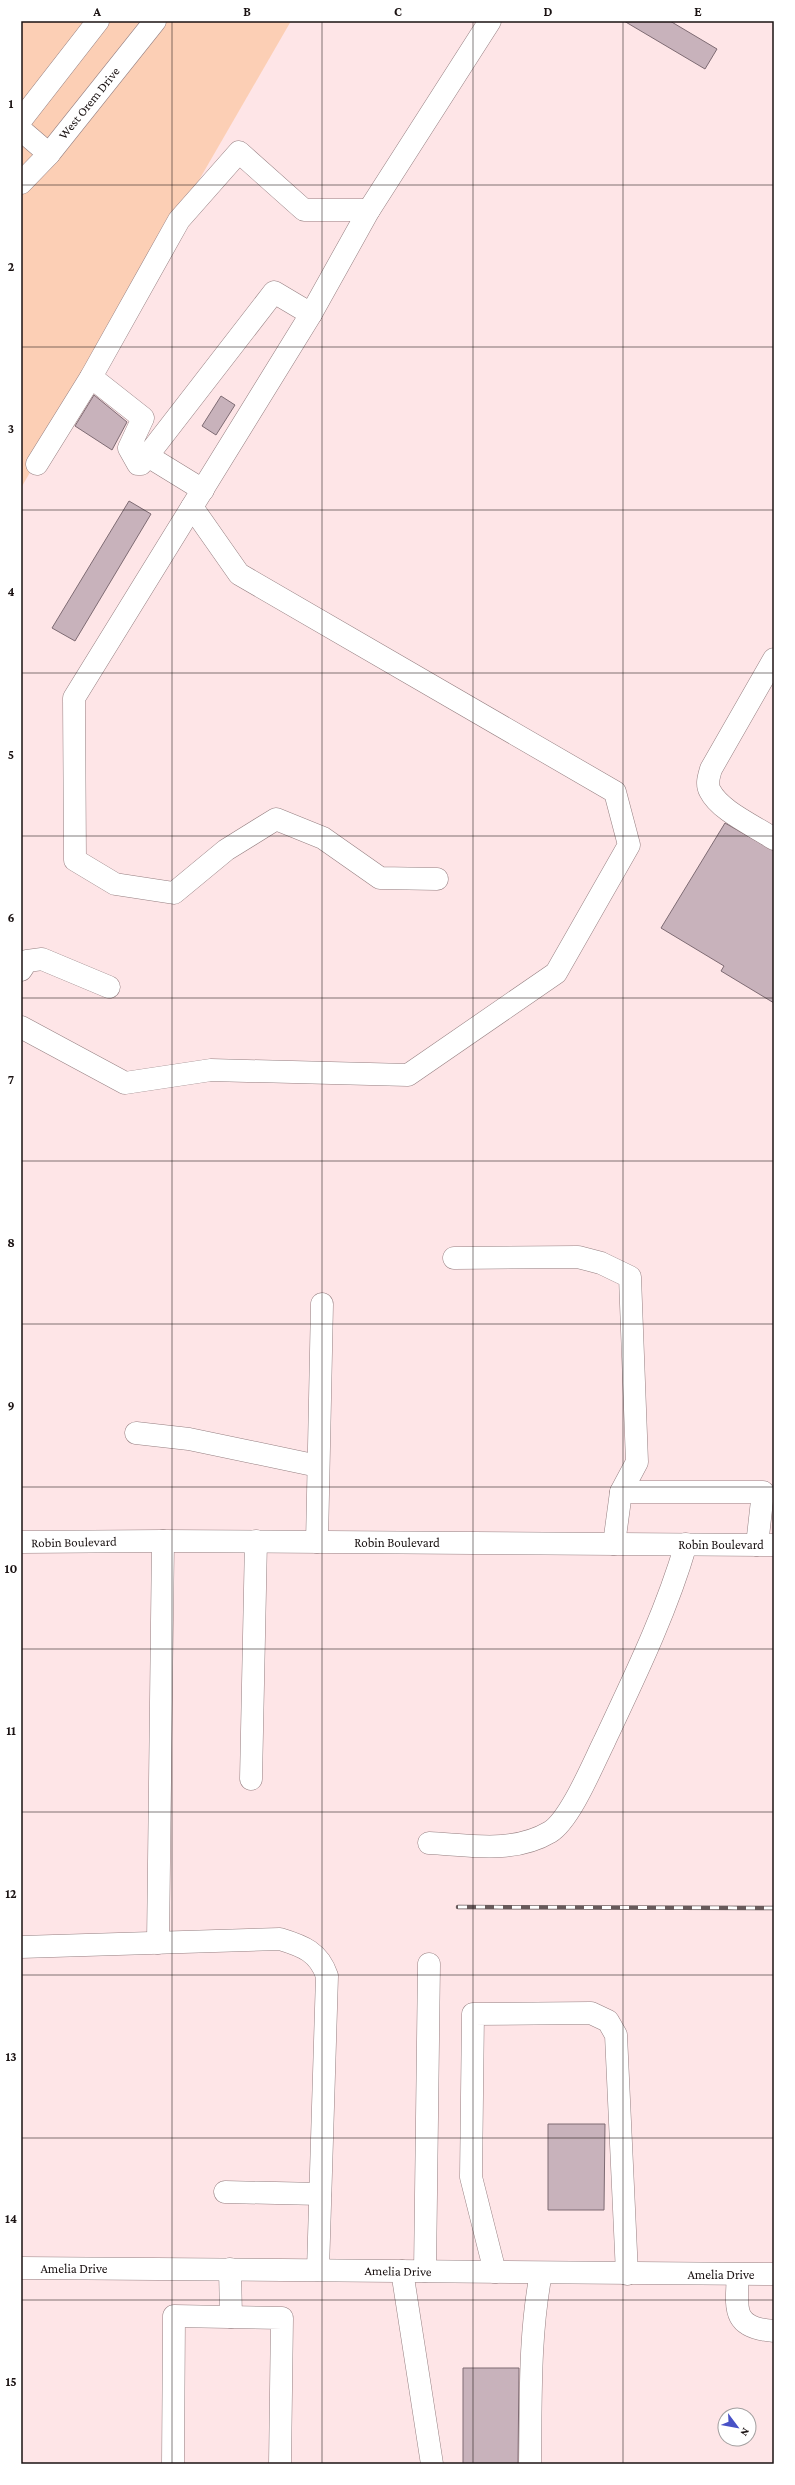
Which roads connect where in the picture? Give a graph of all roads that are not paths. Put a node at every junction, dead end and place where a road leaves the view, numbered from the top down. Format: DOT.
graph roads {
  1 [pos="98,21"];
  2 [pos="155,21"];
  3 [pos="490,21"];
  4 [pos="21,120"];
  5 [pos="21,130"];
  6 [pos="49,154"];
  7 [pos="21,183"];
  8 [pos="369,210"];
  9 [pos="311,314"];
  10 [pos="91,377"];
  11 [pos="146,455"];
  12 [pos="38,464"];
  13 [pos="197,499"];
  14 [pos="774,659"];
  15 [pos="774,839"];
  16 [pos="437,879"];
  17 [pos="21,970"];
  18 [pos="109,987"];
  19 [pos="21,1027"];
  20 [pos="454,1258"];
  21 [pos="322,1304"];
  22 [pos="136,1433"];
  23 [pos="318,1466"];
  24 [pos="621,1492"];
  25 [pos="163,1541"];
  26 [pos="256,1541"];
  27 [pos="21,1542"];
  28 [pos="317,1542"];
  29 [pos="614,1544"];
  30 [pos="686,1544"];
  31 [pos="766,1545"];
  32 [pos="251,1779"];
  33 [pos="428,1843"];
  34 [pos="158,1943"];
  35 [pos="21,1947"];
  36 [pos="429,1964"];
  37 [pos="225,2192"];
  38 [pos="320,2194"];
  39 [pos="21,2268"];
  40 [pos="230,2269"];
  41 [pos="318,2270"];
  42 [pos="402,2271"];
  43 [pos="424,2271"];
  44 [pos="495,2272"];
  45 [pos="542,2273"];
  46 [pos="627,2274"];
  47 [pos="738,2274"];
  48 [pos="774,2274"];
  49 [pos="231,2317"];
  50 [pos="774,2331"];
  51 [pos="173,2464"];
  52 [pos="280,2464"];
  53 [pos="432,2464"];
  54 [pos="530,2464"];
  1 -- 4 [label="street"];
  2 -- 6 [label="street, West Orem Drive"];
  3 -- 8 [label="street"];
  5 -- 6 [label="street"];
  6 -- 7 [label="street, West Orem Drive"];
  8 -- 9 [label="street"];
  8 -- 10 [label="street"];
  9 -- 11 [label="street"];
  9 -- 13 [label="street"];
  10 -- 11 [label="street"];
  10 -- 12 [label="street"];
  11 -- 13 [label="street"];
  13 -- 16 [label="street"];
  13 -- 19 [label="street"];
  14 -- 15 [label="street"];
  17 -- 18 [label="street"];
  20 -- 24 [label="street"];
  21 -- 23 [label="street"];
  22 -- 23 [label="street"];
  23 -- 28 [label="street"];
  24 -- 29 [label="street"];
  24 -- 31 [label="street"];
  25 -- 26 [label="street, Robin Boulevard"];
  25 -- 27 [label="street, Robin Boulevard"];
  25 -- 34 [label="street"];
  26 -- 28 [label="street, Robin Boulevard"];
  26 -- 32 [label="street"];
  28 -- 29 [label="street, Robin Boulevard"];
  29 -- 30 [label="street, Robin Boulevard"];
  30 -- 31 [label="street, Robin Boulevard"];
  30 -- 33 [label="street"];
  34 -- 35 [label="street"];
  34 -- 38 [label="street"];
  36 -- 43 [label="street"];
  37 -- 38 [label="street"];
  38 -- 41 [label="street"];
  39 -- 40 [label="street, Amelia Drive"];
  40 -- 41 [label="street, Amelia Drive"];
  40 -- 49 [label="street"];
  41 -- 42 [label="street, Amelia Drive"];
  42 -- 43 [label="street, Amelia Drive"];
  42 -- 53 [label="street"];
  43 -- 44 [label="street, Amelia Drive"];
  44 -- 45 [label="street, Amelia Drive"];
  44 -- 46 [label="street"];
  45 -- 46 [label="street, Amelia Drive"];
  45 -- 54 [label="street"];
  46 -- 47 [label="street, Amelia Drive"];
  47 -- 48 [label="street, Amelia Drive"];
  47 -- 50 [label="street"];
  49 -- 51 [label="street"];
  49 -- 52 [label="street"];
}
